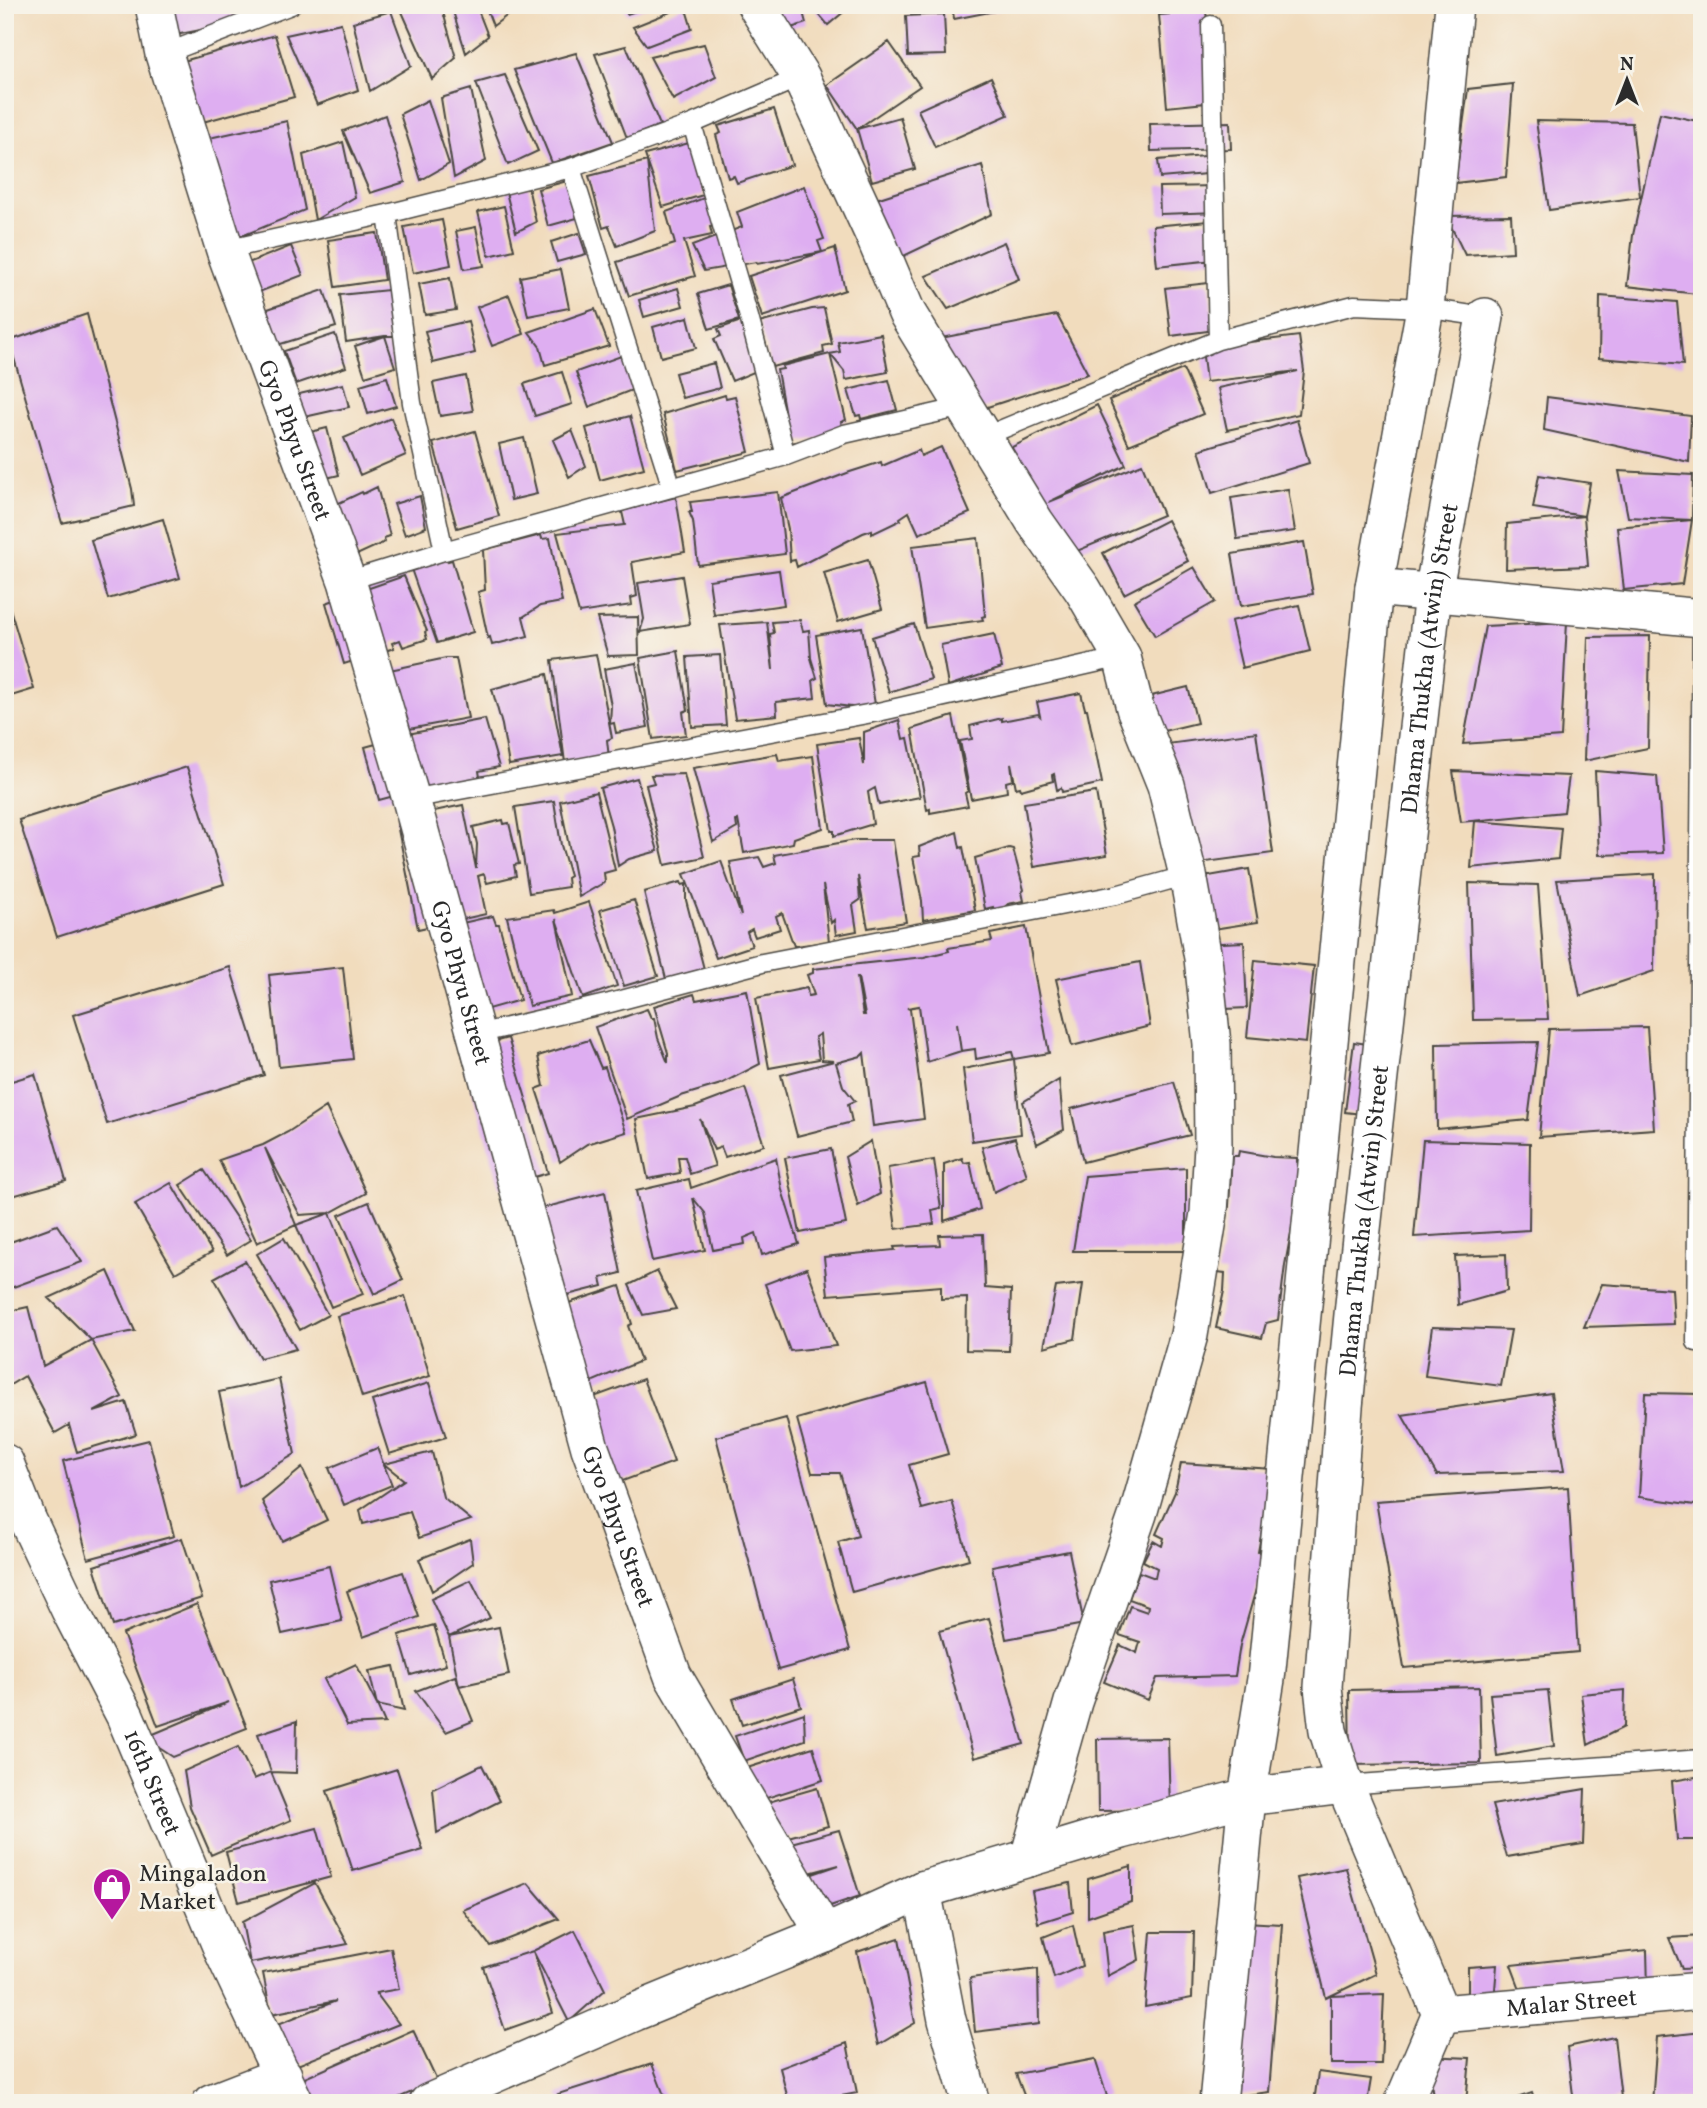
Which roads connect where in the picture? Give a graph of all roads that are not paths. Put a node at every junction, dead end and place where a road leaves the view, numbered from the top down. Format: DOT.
graph roads {
  1 [pos="154,5"];
  2 [pos="291,5"];
  3 [pos="756,5"];
  4 [pos="1454,5"];
  5 [pos="1211,25"];
  6 [pos="164,54"];
  7 [pos="801,77"];
  8 [pos="692,124"];
  9 [pos="570,168"];
  10 [pos="387,214"];
  11 [pos="225,250"];
  12 [pos="1425,308"];
  13 [pos="1485,317"];
  14 [pos="1218,340"];
  15 [pos="963,407"];
  16 [pos="983,437"];
  17 [pos="786,456"];
  18 [pos="671,488"];
  19 [pos="444,551"];
  20 [pos="347,581"];
  21 [pos="1374,587"];
  22 [pos="1433,593"];
  23 [pos="1701,612"];
  24 [pos="1122,657"];
  25 [pos="411,799"];
  26 [pos="1188,875"];
  27 [pos="477,1034"];
  28 [pos="1696,1342"];
  29 [pos="5,1463"];
  30 [pos="1702,1759"];
  31 [pos="1345,1785"];
  32 [pos="1247,1797"];
  33 [pos="1029,1858"];
  34 [pos="922,1890"];
  35 [pos="825,1934"];
  36 [pos="1702,1992"];
  37 [pos="1441,2014"];
  38 [pos="289,2089"];
  39 [pos="211,2103"];
  40 [pos="428,2103"];
  41 [pos="971,2103"];
  42 [pos="1218,2103"];
  43 [pos="1403,2103"];
  1 -- 6 [label="street, Gyo Phyu Street"];
  2 -- 6 [label="lane"];
  3 -- 7 [label="street"];
  4 -- 12 [label="street"];
  5 -- 14 [label="lane"];
  6 -- 11 [label="street, Gyo Phyu Street"];
  7 -- 8 [label="lane"];
  7 -- 15 [label="street"];
  8 -- 9 [label="lane"];
  8 -- 17 [label="lane"];
  9 -- 10 [label="lane"];
  9 -- 18 [label="lane"];
  10 -- 11 [label="lane"];
  10 -- 19 [label="lane"];
  11 -- 20 [label="street, Gyo Phyu Street"];
  12 -- 13 [label="lane"];
  12 -- 14 [label="lane"];
  12 -- 21 [label="street"];
  13 -- 22 [label="street, Dhama Thukha (Atwin) Street"];
  14 -- 16 [label="lane"];
  15 -- 16 [label="street"];
  15 -- 17 [label="lane"];
  16 -- 24 [label="street"];
  17 -- 18 [label="lane"];
  18 -- 19 [label="lane"];
  19 -- 20 [label="lane"];
  20 -- 25 [label="street, Gyo Phyu Street"];
  21 -- 22 [label="street"];
  21 -- 32 [label="street"];
  22 -- 23 [label="street"];
  22 -- 31 [label="street, Dhama Thukha (Atwin) Street"];
  23 -- 28 [label="lane"];
  24 -- 25 [label="lane"];
  24 -- 26 [label="street"];
  25 -- 27 [label="street, Gyo Phyu Street"];
  26 -- 27 [label="lane"];
  26 -- 33 [label="street"];
  27 -- 35 [label="street, Gyo Phyu Street"];
  29 -- 38 [label="street, 16th Street"];
  30 -- 31 [label="lane"];
  31 -- 32 [label="street"];
  31 -- 37 [label="street, Dhama Thukha (Atwin) Street"];
  32 -- 33 [label="street"];
  32 -- 42 [label="street"];
  33 -- 34 [label="street"];
  34 -- 35 [label="street"];
  34 -- 41 [label="street"];
  35 -- 40 [label="street"];
  36 -- 37 [label="street, Malar Street"];
  37 -- 43 [label="street"];
  38 -- 39 [label="street"];
}
